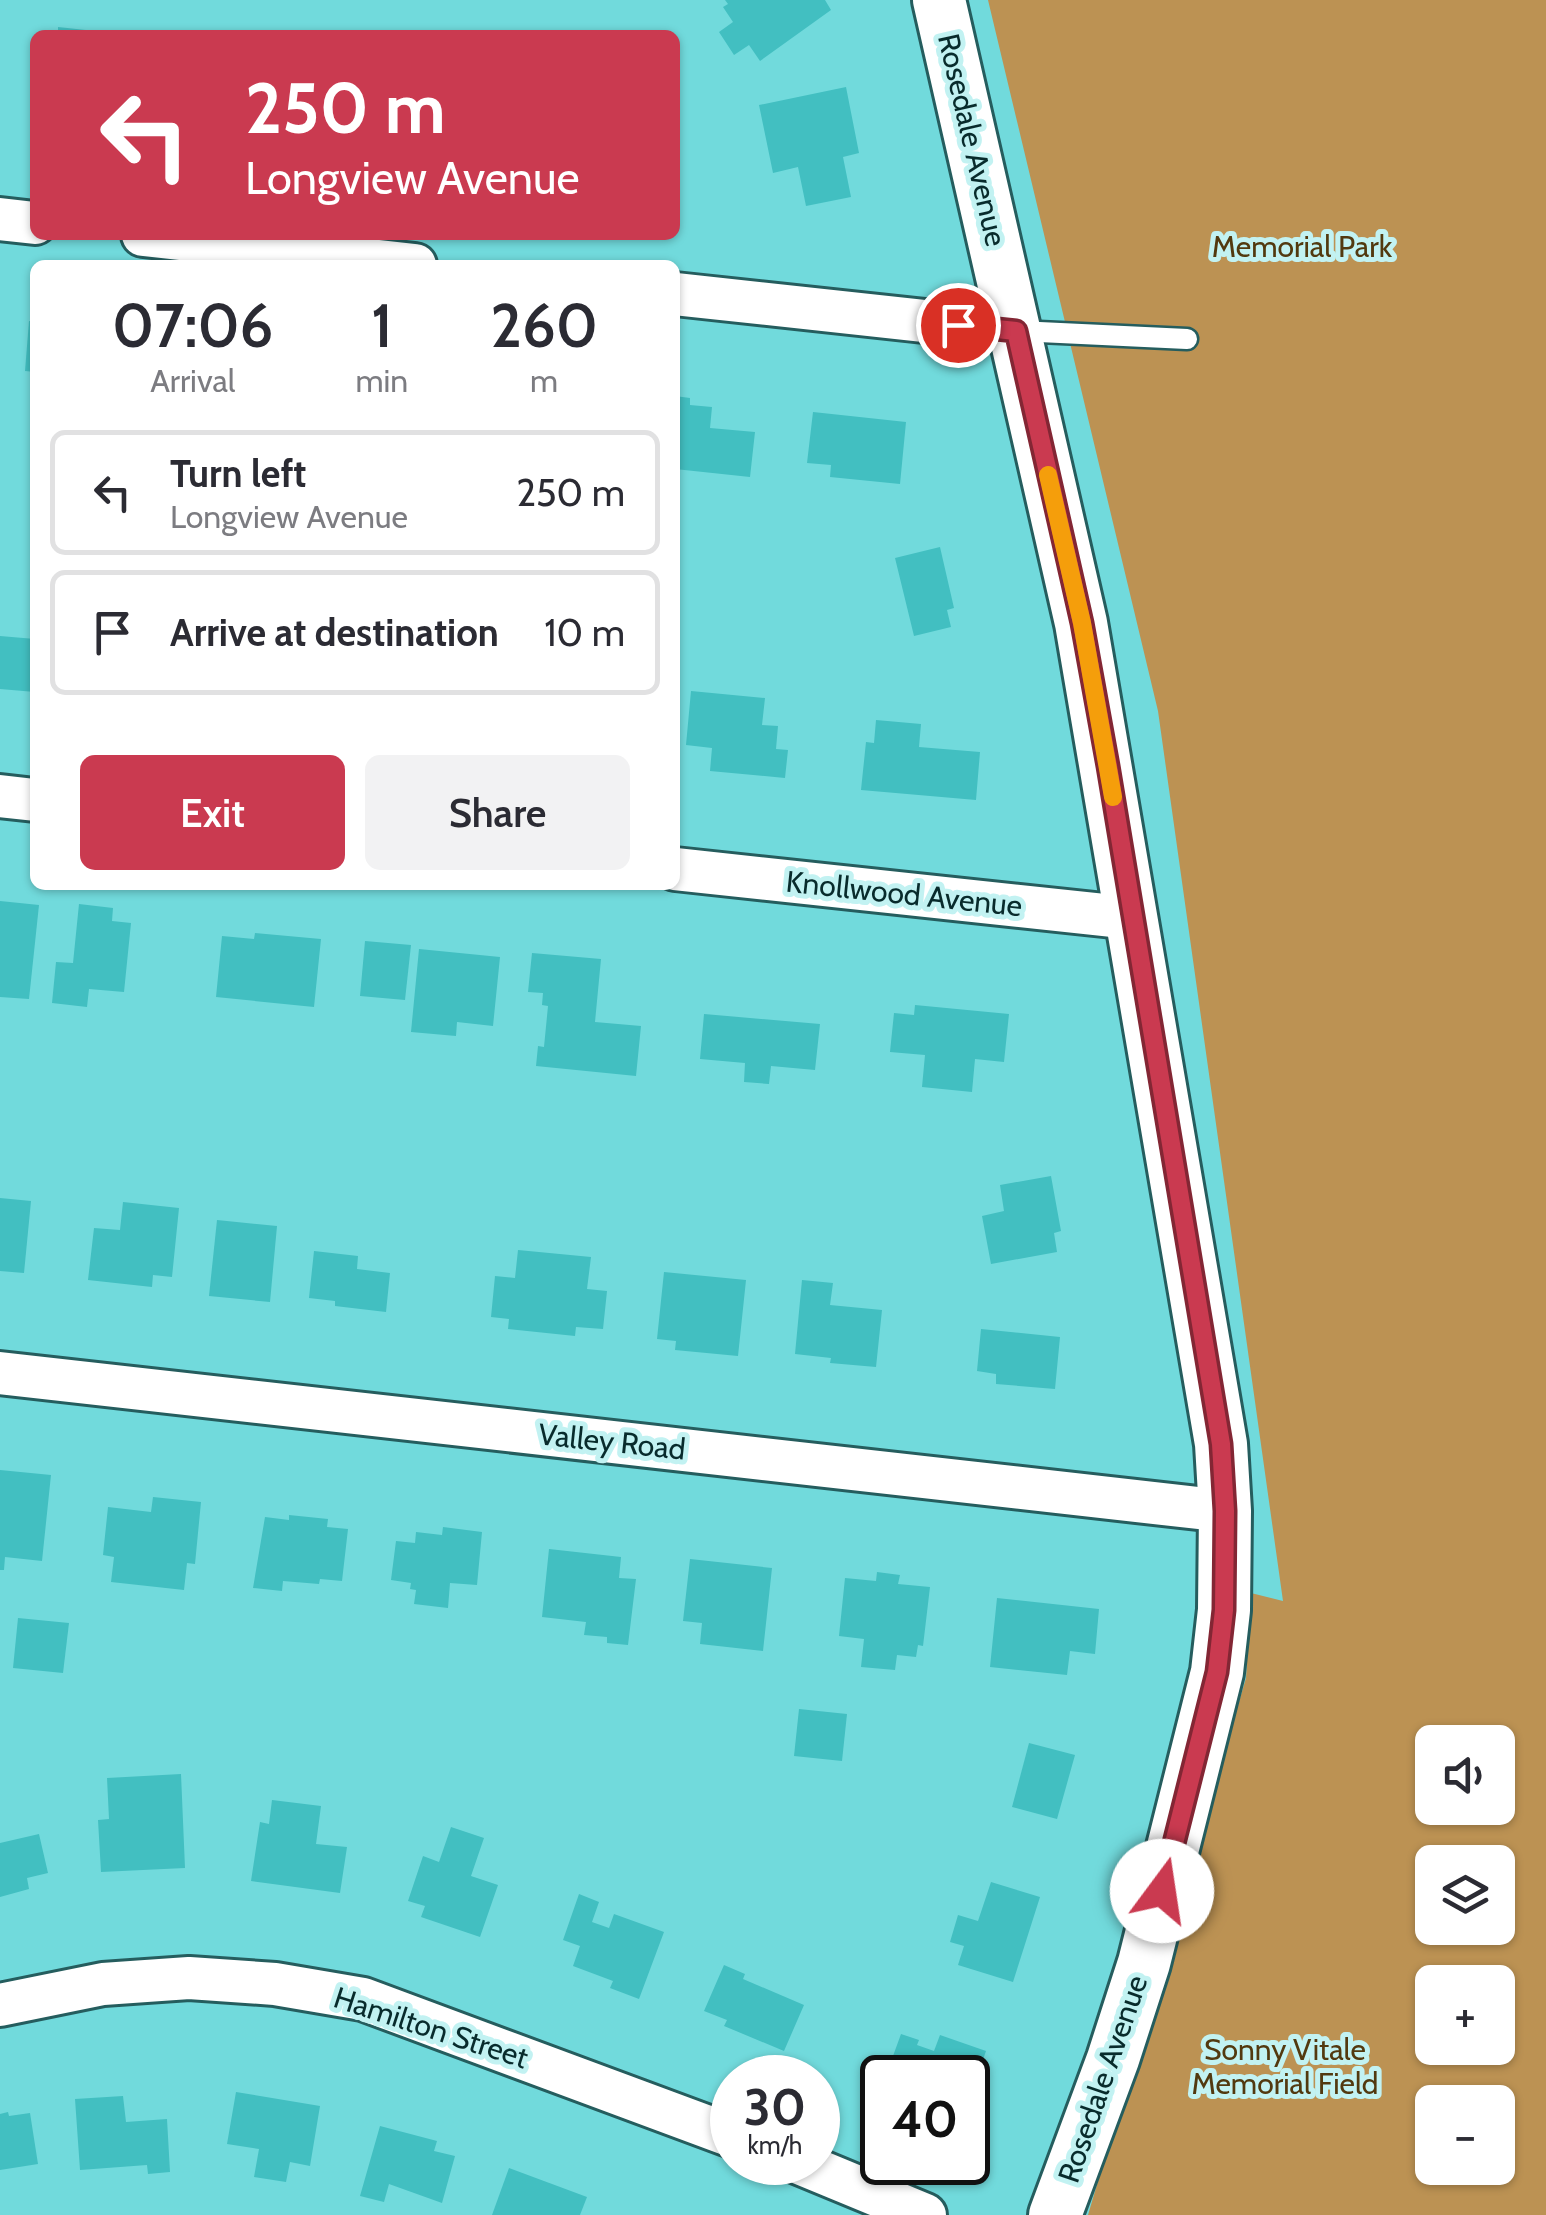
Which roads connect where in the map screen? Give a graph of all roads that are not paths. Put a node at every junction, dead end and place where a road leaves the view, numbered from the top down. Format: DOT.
graph roads {
  1 [pos="938,0"];
  2 [pos="0,219"];
  3 [pos="30,222"];
  4 [pos="188,240"];
  5 [pos="370,260"];
  6 [pos="680,295"];
  7 [pos="1016,331"];
  8 [pos="1187,339"];
  9 [pos="0,796"];
  10 [pos="30,799"];
  11 [pos="680,870"];
  12 [pos="1132,918"];
  13 [pos="0,1373"];
  14 [pos="1225,1511"];
  15 [pos="0,2005"];
  16 [pos="710,2128"];
  17 [pos="840,2180"];
  18 [pos="925,2215"];
  19 [pos="1055,2215"];
  1 -- 7 [label="street, Rosedale Avenue"];
  2 -- 3 [label="street"];
  4 -- 5 [label="street"];
  6 -- 7 [label="street"];
  7 -- 8 [label="lane"];
  7 -- 12 [label="street, Rosedale Avenue"];
  9 -- 10 [label="street"];
  11 -- 12 [label="street, Knollwood Avenue"];
  12 -- 14 [label="street, Rosedale Avenue"];
  13 -- 14 [label="street, Valley Road"];
  14 -- 19 [label="street, Rosedale Avenue"];
  15 -- 16 [label="street, Hamilton Street"];
  17 -- 18 [label="street"];
}
